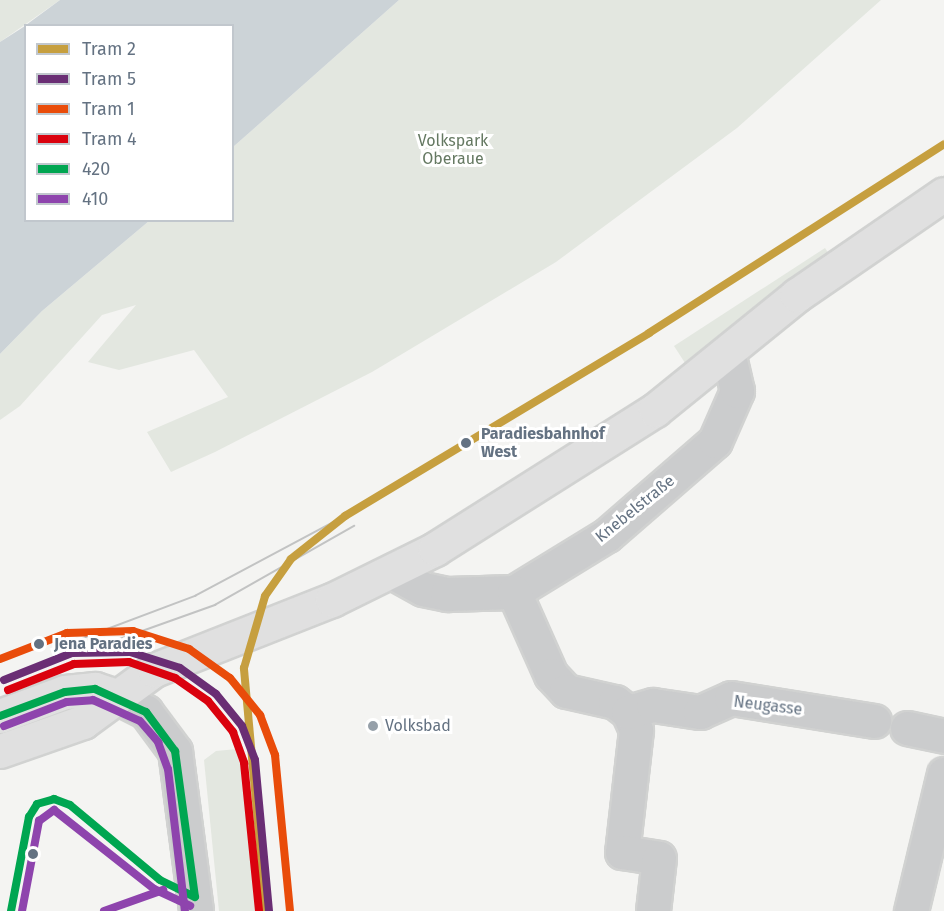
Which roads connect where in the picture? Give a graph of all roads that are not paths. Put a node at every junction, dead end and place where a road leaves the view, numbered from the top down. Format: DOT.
graph roads {
  1 [pos="944,194"];
  2 [pos="728,352"];
  3 [pos="394,573"];
  4 [pos="514,592"];
  5 [pos="113,695"];
  6 [pos="628,712"];
  7 [pos="0,717"];
  8 [pos="874,722"];
  9 [pos="907,729"];
  10 [pos="944,736"];
  11 [pos="0,751"];
  12 [pos="944,774"];
  13 [pos="196,911"];
  14 [pos="653,911"];
  15 [pos="911,911"];
  1 -- 2 [label="main road"];
  2 -- 3 [label="main road"];
  2 -- 4 [label="street, Knebelstraße"];
  3 -- 4 [label="street, Knebelstraße"];
  3 -- 5 [label="main road"];
  4 -- 6 [label="street"];
  5 -- 7 [label="main road"];
  5 -- 11 [label="main road"];
  5 -- 13 [label="street"];
  6 -- 8 [label="street, Neugasse"];
  6 -- 14 [label="street"];
  9 -- 10 [label="street"];
  12 -- 15 [label="street"];
}
